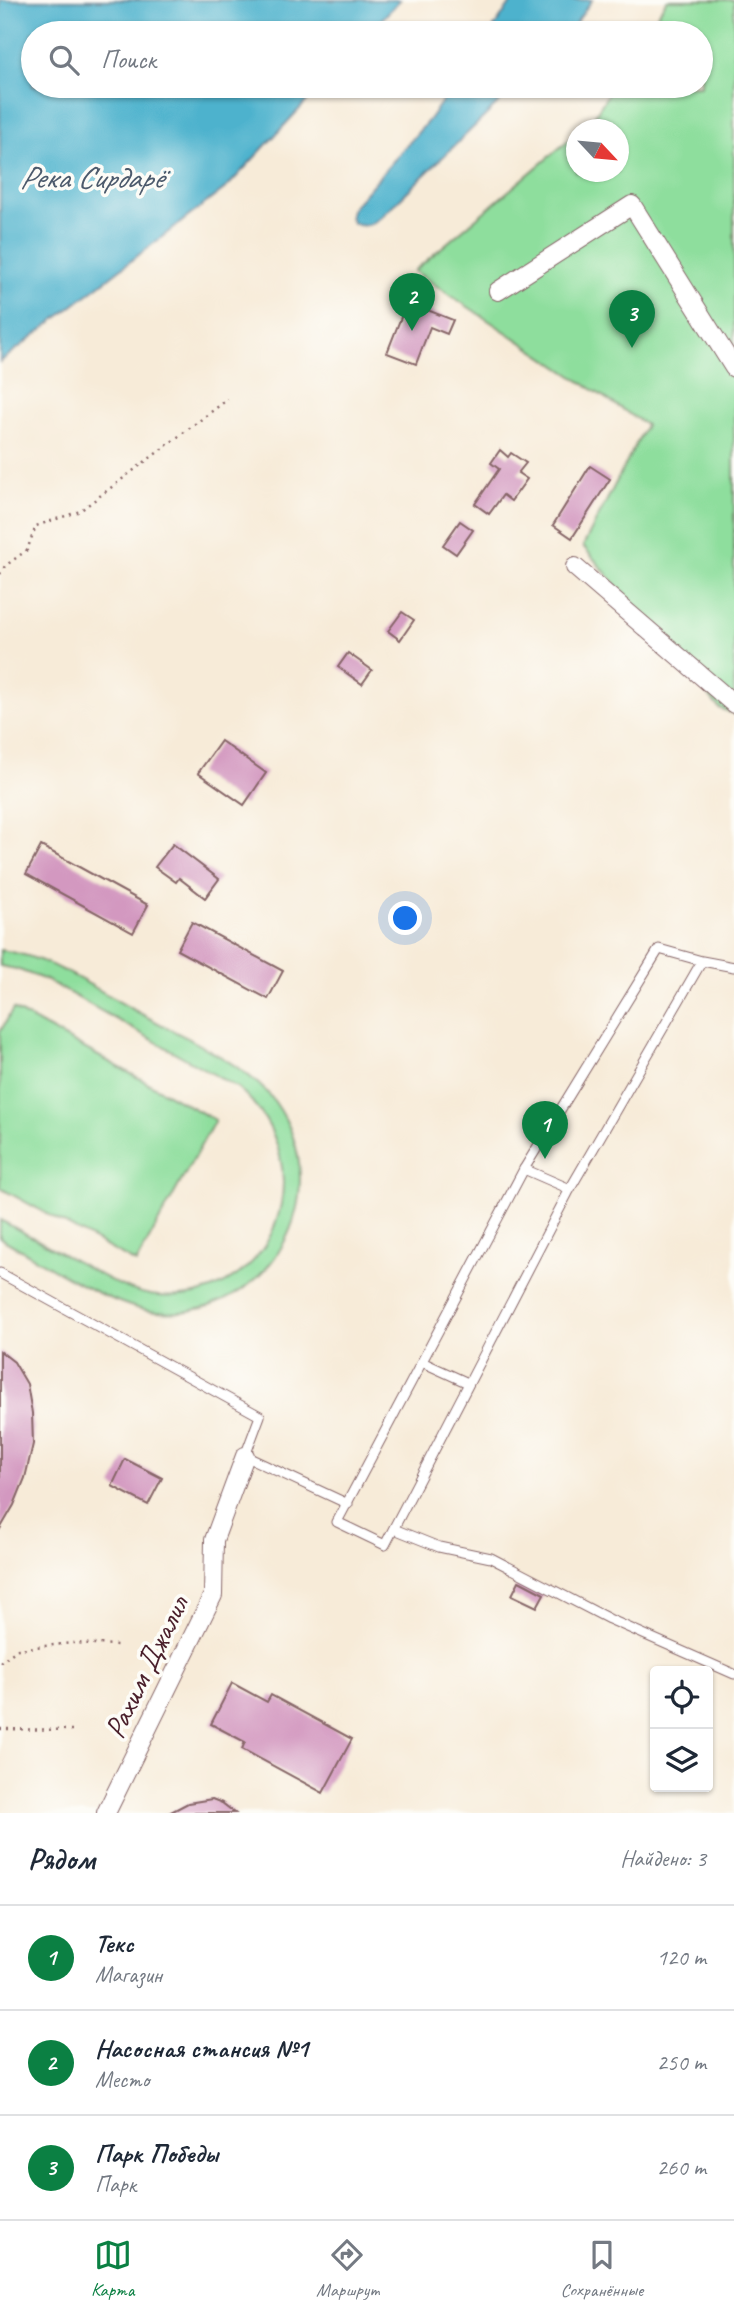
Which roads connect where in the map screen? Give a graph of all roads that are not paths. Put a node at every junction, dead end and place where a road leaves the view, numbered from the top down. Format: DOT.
graph roads {
  1 [pos="498,291"];
  2 [pos="734,368"];
  3 [pos="575,567"];
  4 [pos="734,704"];
  5 [pos="702,961"];
  6 [pos="734,967"];
  7 [pos="524,1169"];
  8 [pos="570,1189"];
  9 [pos="0,1273"];
  10 [pos="422,1362"];
  11 [pos="468,1384"];
  12 [pos="245,1456"];
  13 [pos="348,1504"];
  14 [pos="394,1529"];
  15 [pos="734,1674"];
  16 [pos="106,1813"];
  1 -- 2 [label="street"];
  3 -- 4 [label="street"];
  5 -- 6 [label="lane"];
  5 -- 7 [label="lane"];
  5 -- 8 [label="lane"];
  7 -- 8 [label="lane"];
  7 -- 10 [label="lane"];
  8 -- 11 [label="lane"];
  9 -- 12 [label="lane"];
  10 -- 11 [label="lane"];
  10 -- 13 [label="lane"];
  11 -- 14 [label="lane"];
  12 -- 13 [label="lane"];
  12 -- 16 [label="street, Рахим Джалил"];
  13 -- 14 [label="lane"];
  14 -- 15 [label="lane"];
}
